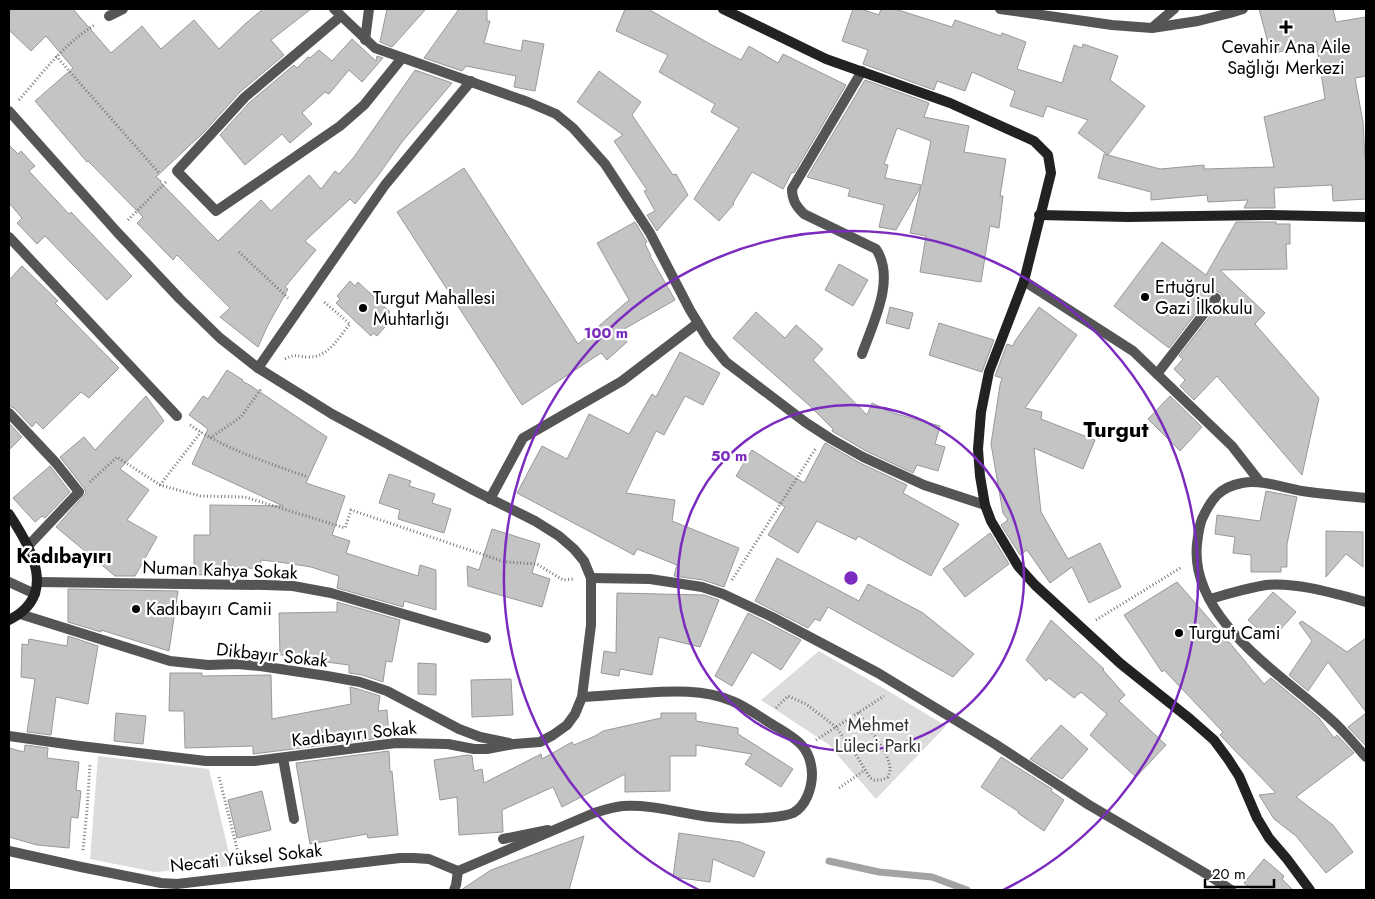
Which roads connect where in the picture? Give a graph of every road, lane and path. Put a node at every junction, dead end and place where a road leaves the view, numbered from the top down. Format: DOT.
graph roads {
  1 [pos="123,9"];
  2 [pos="369,9"];
  3 [pos="723,9"];
  4 [pos="1000,9"];
  5 [pos="1174,9"];
  6 [pos="1243,9"];
  7 [pos="337,12"];
  8 [pos="109,16"];
  9 [pos="1152,28"];
  10 [pos="365,40"];
  11 [pos="56,56"];
  12 [pos="402,58"];
  13 [pos="862,71"];
  14 [pos="470,81"];
  15 [pos="9,112"];
  16 [pos="177,171"];
  17 [pos="167,182"];
  18 [pos="1039,215"];
  19 [pos="1366,217"];
  20 [pos="117,232"];
  21 [pos="9,237"];
  22 [pos="239,252"];
  23 [pos="1024,281"];
  24 [pos="311,292"];
  25 [pos="1216,298"];
  26 [pos="299,309"];
  27 [pos="698,323"];
  28 [pos="862,354"];
  29 [pos="258,368"];
  30 [pos="1157,374"];
  31 [pos="270,376"];
  32 [pos="9,413"];
  33 [pos="177,416"];
  34 [pos="200,432"];
  35 [pos="824,435"];
  36 [pos="210,438"];
  37 [pos="308,477"];
  38 [pos="1260,482"];
  39 [pos="160,485"];
  40 [pos="79,492"];
  41 [pos="1366,498"];
  42 [pos="490,499"];
  43 [pos="985,505"];
  44 [pos="9,514"];
  45 [pos="28,546"];
  46 [pos="1197,558"];
  47 [pos="592,578"];
  48 [pos="9,582"];
  49 [pos="37,582"];
  50 [pos="35,594"];
  51 [pos="723,594"];
  52 [pos="1210,599"];
  53 [pos="1366,602"];
  54 [pos="20,614"];
  55 [pos="9,620"];
  56 [pos="1083,628"];
  57 [pos="486,638"];
  58 [pos="900,686"];
  59 [pos="582,697"];
  60 [pos="858,712"];
  61 [pos="765,720"];
  62 [pos="836,727"];
  63 [pos="9,736"];
  64 [pos="514,744"];
  65 [pos="91,747"];
  66 [pos="804,747"];
  67 [pos="283,758"];
  68 [pos="1366,758"];
  69 [pos="216,762"];
  70 [pos="865,770"];
  71 [pos="839,788"];
  72 [pos="294,819"];
  73 [pos="559,828"];
  74 [pos="503,839"];
  75 [pos="9,851"];
  76 [pos="241,863"];
  77 [pos="81,868"];
  78 [pos="458,871"];
  79 [pos="454,890"];
  80 [pos="1231,890"];
  81 [pos="1310,890"];
  1 -- 8 [label="street"];
  2 -- 10 [label="street"];
  3 -- 13 [label="main road"];
  4 -- 9 [label="street"];
  5 -- 9 [label="street"];
  6 -- 9 [label="street"];
  7 -- 10 [label="street"];
  7 -- 16 [label="street"];
  8 -- 11 [label="path"];
  10 -- 12 [label="street"];
  11 -- 15 [label="path"];
  11 -- 17 [label="path"];
  12 -- 14 [label="street"];
  12 -- 16 [label="street"];
  13 -- 18 [label="main road"];
  13 -- 28 [label="street"];
  14 -- 24 [label="street"];
  14 -- 27 [label="street"];
  15 -- 20 [label="street"];
  16 -- 17 [label="path"];
  17 -- 20 [label="path"];
  18 -- 19 [label="main road"];
  18 -- 23 [label="main road"];
  20 -- 29 [label="street"];
  21 -- 33 [label="street"];
  22 -- 26 [label="path"];
  23 -- 30 [label="street"];
  23 -- 43 [label="main road"];
  24 -- 26 [label="street"];
  24 -- 31 [label="path"];
  25 -- 30 [label="street"];
  26 -- 29 [label="street"];
  27 -- 35 [label="street"];
  27 -- 42 [label="street"];
  29 -- 31 [label="street"];
  30 -- 38 [label="street"];
  31 -- 36 [label="path"];
  31 -- 42 [label="street"];
  32 -- 40 [label="street"];
  33 -- 34 [label="path"];
  34 -- 36 [label="path"];
  34 -- 39 [label="path"];
  35 -- 43 [label="street"];
  35 -- 51 [label="path"];
  36 -- 37 [label="path"];
  38 -- 41 [label="street"];
  38 -- 46 [label="street"];
  39 -- 40 [label="path"];
  39 -- 47 [label="path"];
  40 -- 45 [label="street"];
  42 -- 47 [label="street"];
  43 -- 56 [label="main road"];
  44 -- 45 [label="main road"];
  45 -- 49 [label="main road"];
  46 -- 52 [label="street"];
  46 -- 56 [label="path"];
  47 -- 51 [label="street"];
  47 -- 59 [label="street, Kadıbayırı Sokak"];
  48 -- 50 [label="street"];
  49 -- 50 [label="main road"];
  49 -- 57 [label="street, Numan Kahya Sokak"];
  50 -- 54 [label="main road"];
  51 -- 58 [label="street"];
  52 -- 53 [label="street"];
  52 -- 68 [label="street"];
  54 -- 55 [label="main road"];
  54 -- 64 [label="street, Dikbayır Sokak"];
  56 -- 81 [label="main road"];
  58 -- 60 [label="path"];
  58 -- 80 [label="street"];
  59 -- 61 [label="street"];
  59 -- 64 [label="street, Kadıbayırı Sokak"];
  60 -- 62 [label="path"];
  60 -- 70 [label="path"];
  61 -- 62 [label="path"];
  61 -- 66 [label="street"];
  62 -- 66 [label="path"];
  62 -- 70 [label="path"];
  63 -- 65 [label="street, Kadıbayırı Sokak"];
  64 -- 67 [label="street, Kadıbayırı Sokak"];
  65 -- 69 [label="street, Kadıbayırı Sokak"];
  65 -- 77 [label="path"];
  66 -- 73 [label="street"];
  67 -- 69 [label="street, Kadıbayırı Sokak"];
  67 -- 72 [label="street"];
  69 -- 76 [label="path"];
  70 -- 71 [label="path"];
  73 -- 74 [label="street"];
  73 -- 78 [label="street"];
  75 -- 77 [label="street, Necati Yüksel Sokak"];
  77 -- 78 [label="street, Necati Yüksel Sokak"];
  78 -- 79 [label="street"];
}
